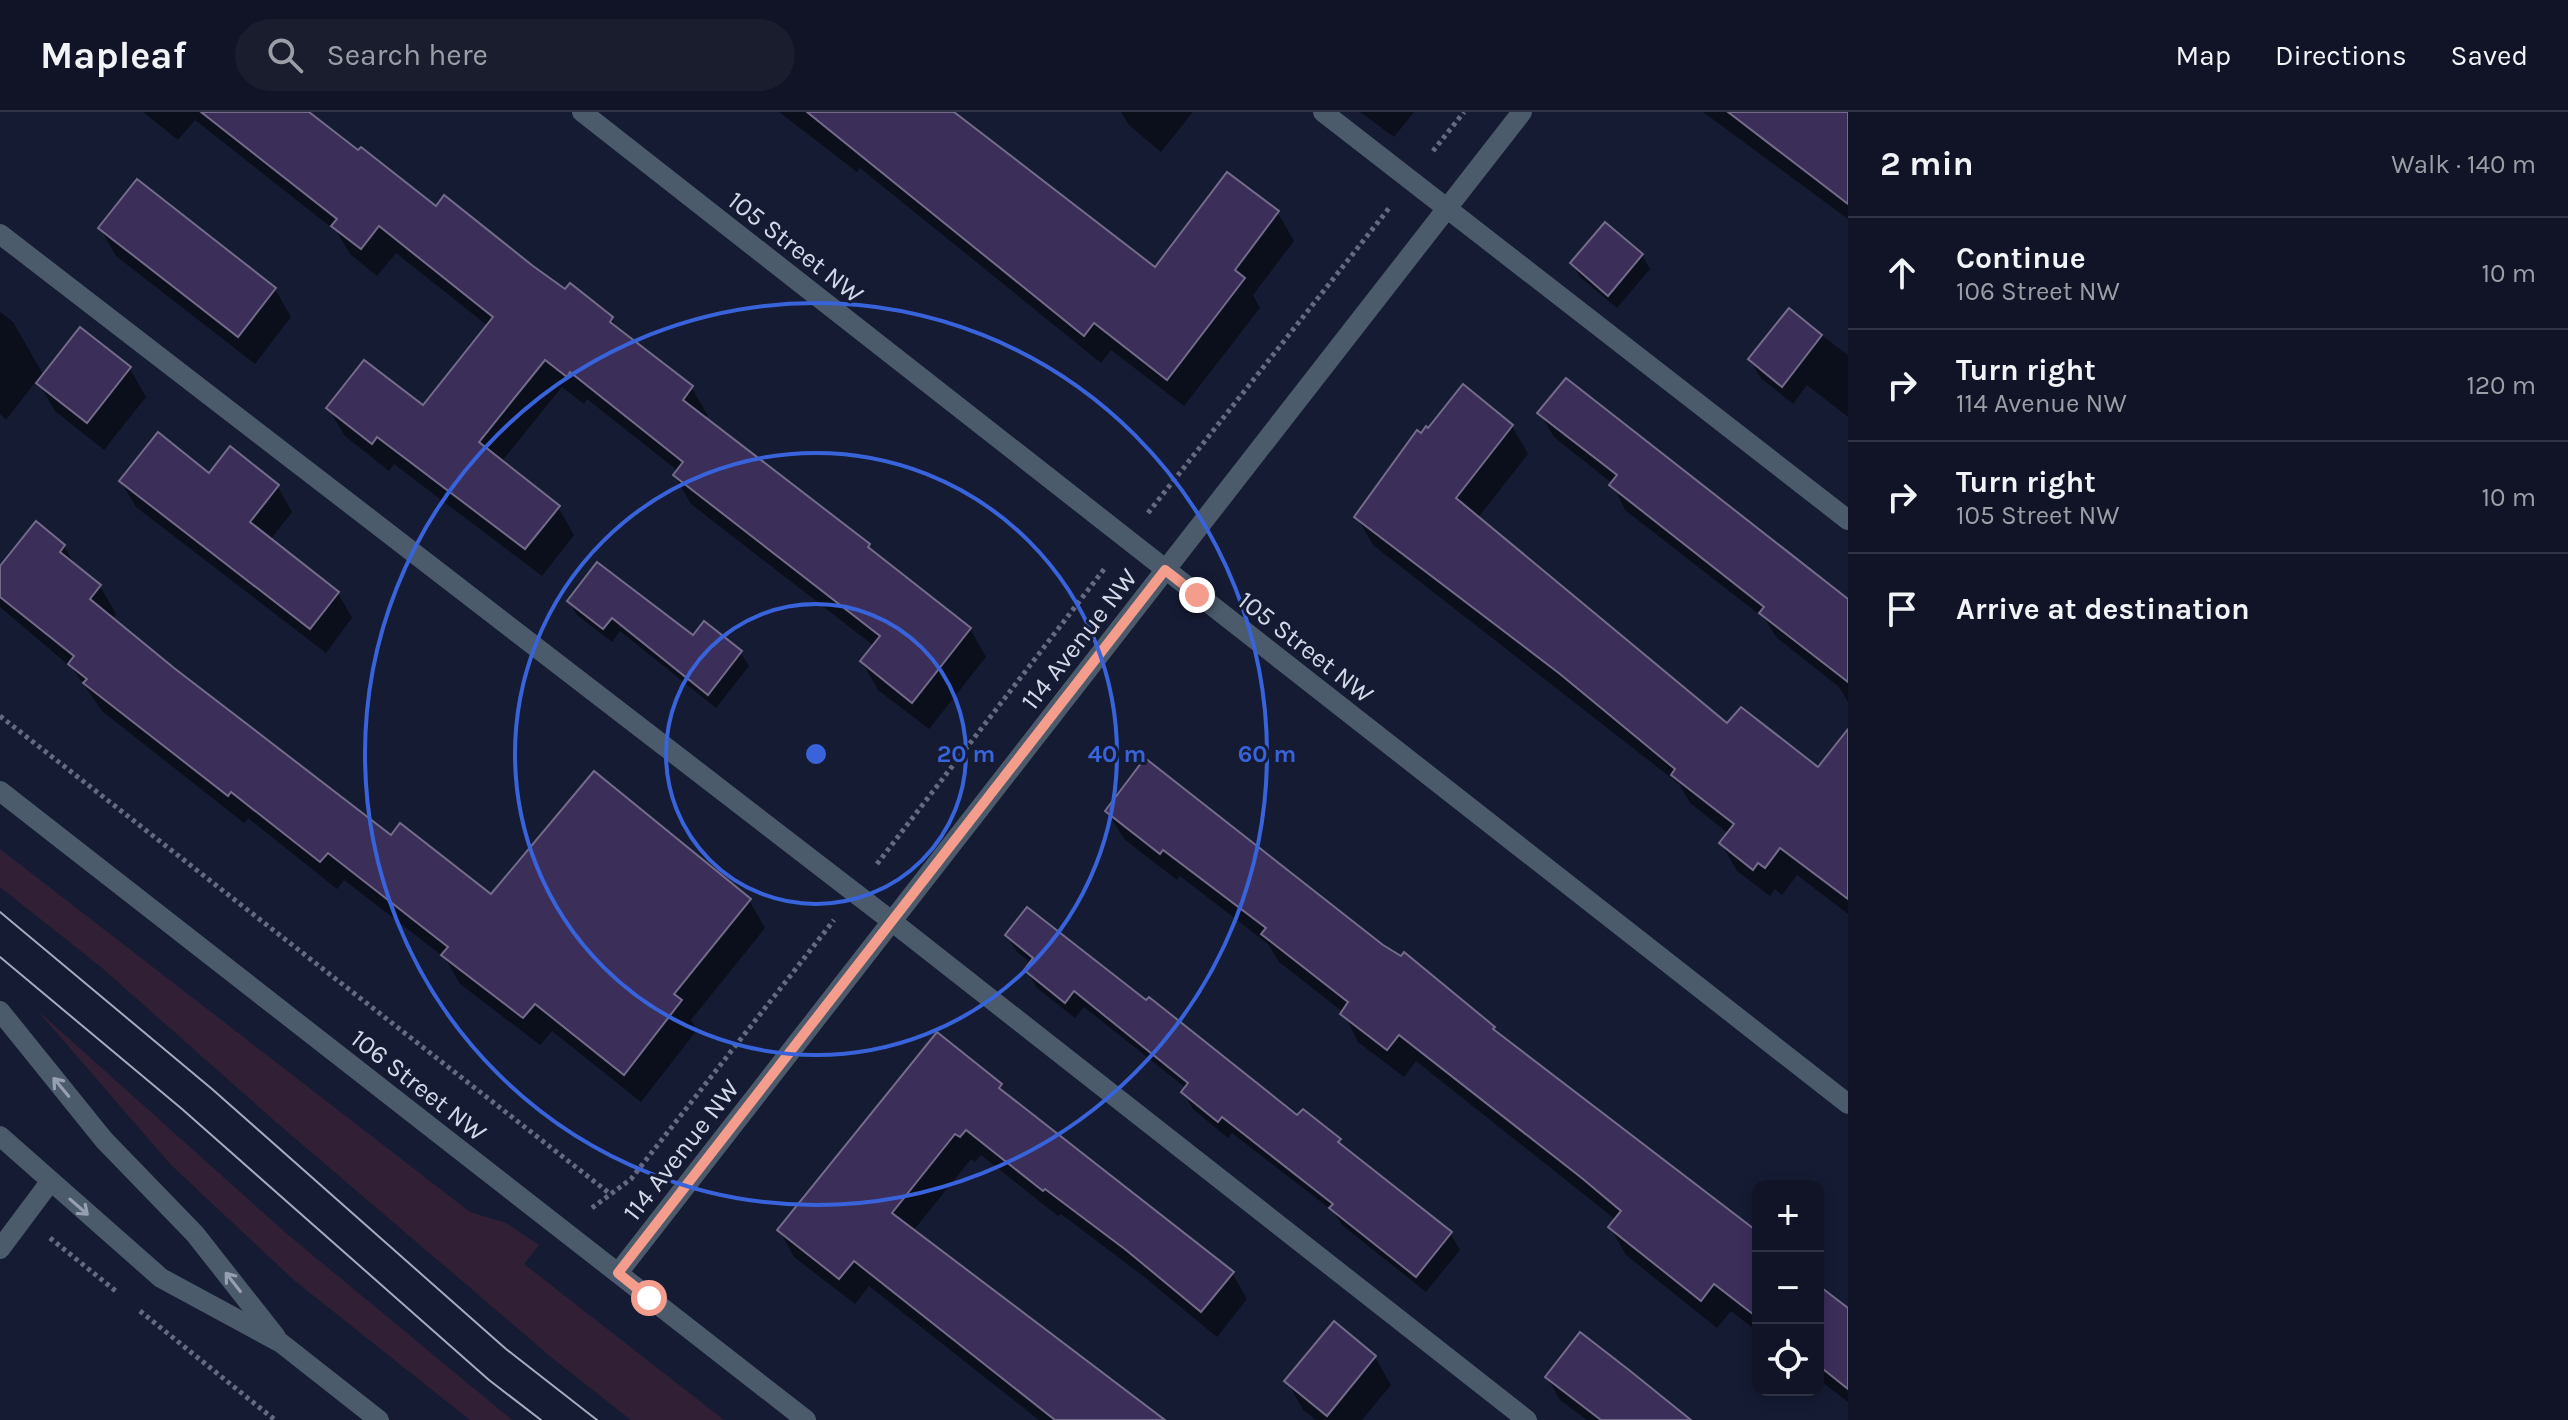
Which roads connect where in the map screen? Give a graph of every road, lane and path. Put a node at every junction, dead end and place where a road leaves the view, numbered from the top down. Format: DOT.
graph roads {
  1 [pos="582,112"];
  2 [pos="1323,112"];
  3 [pos="1464,112"];
  4 [pos="1522,112"];
  5 [pos="1411,180"];
  6 [pos="1448,209"];
  7 [pos="0,234"];
  8 [pos="1848,520"];
  9 [pos="1126,539"];
  10 [pos="1165,570"];
  11 [pos="0,716"];
  12 [pos="0,791"];
  13 [pos="855,893"];
  14 [pos="894,923"];
  15 [pos="0,1011"];
  16 [pos="1848,1104"];
  17 [pos="0,1136"];
  18 [pos="50,1182"];
  19 [pos="0,1249"];
  20 [pos="618,1273"];
  21 [pos="281,1343"];
  22 [pos="379,1420"];
  23 [pos="806,1420"];
  24 [pos="1527,1420"];
  1 -- 9 [label="street, 105 Street NW"];
  2 -- 5 [label="street"];
  3 -- 5 [label="path"];
  4 -- 6 [label="street, 114 Avenue NW"];
  5 -- 6 [label="street"];
  5 -- 9 [label="path"];
  6 -- 8 [label="street"];
  6 -- 10 [label="street, 114 Avenue NW"];
  7 -- 13 [label="street"];
  9 -- 10 [label="street, 105 Street NW"];
  9 -- 13 [label="path"];
  10 -- 14 [label="street, 114 Avenue NW"];
  10 -- 16 [label="street, 105 Street NW"];
  11 -- 13 [label="path"];
  12 -- 20 [label="street, 106 Street NW"];
  13 -- 14 [label="street"];
  14 -- 20 [label="street, 114 Avenue NW"];
  14 -- 24 [label="street"];
  21 -- 15 [label="street, one-way"];
  17 -- 18 [label="street"];
  18 -- 19 [label="street"];
  18 -- 21 [label="street, one-way"];
  20 -- 23 [label="street, 106 Street NW"];
  21 -- 22 [label="street"];
}
